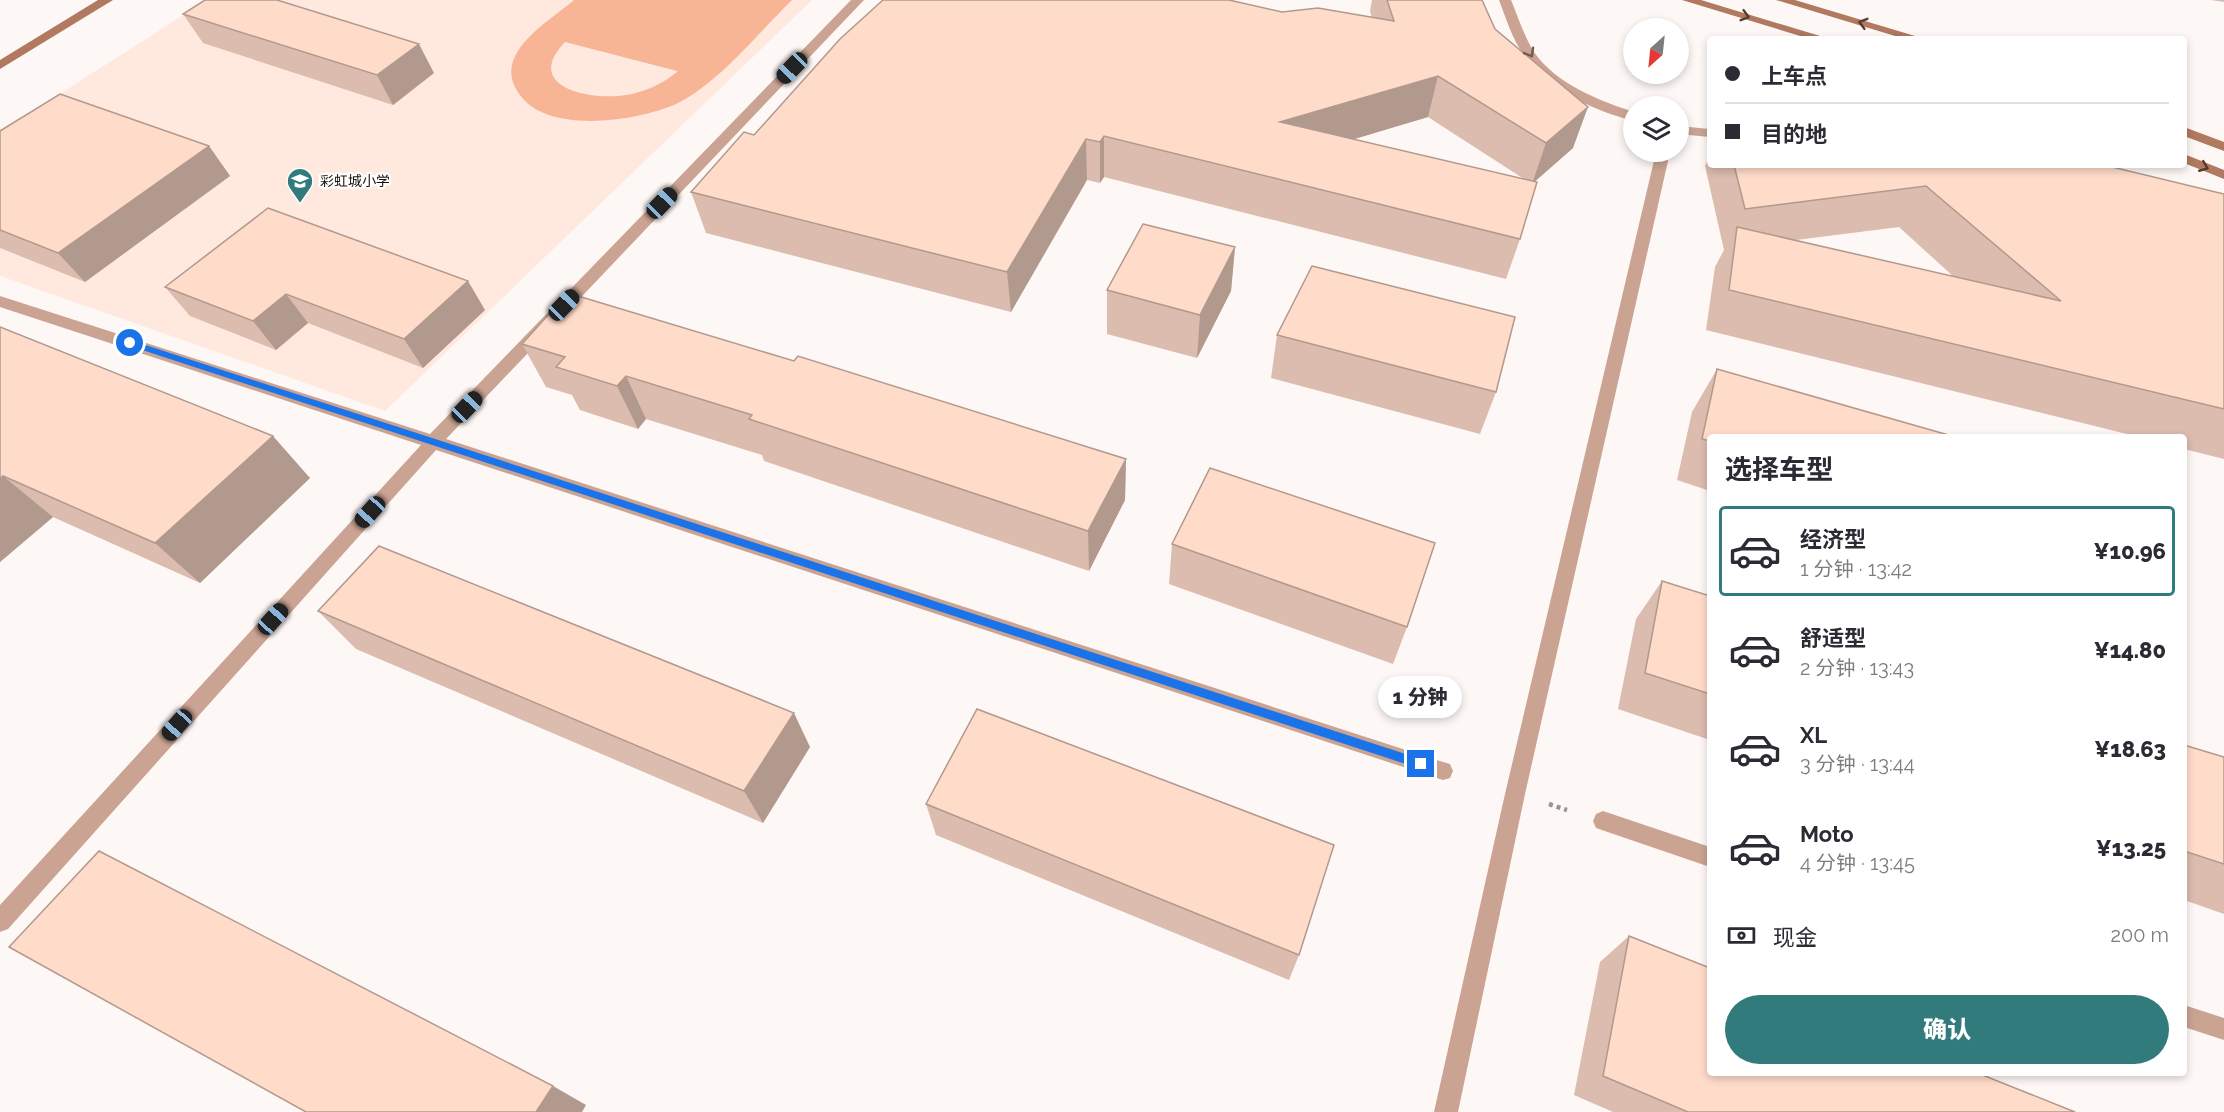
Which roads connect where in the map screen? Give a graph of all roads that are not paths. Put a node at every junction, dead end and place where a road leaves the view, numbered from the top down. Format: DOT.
graph roads {
  1 [pos="106,0"];
  2 [pos="858,0"];
  3 [pos="1505,0"];
  4 [pos="1688,0"];
  5 [pos="1782,0"];
  6 [pos="1814,36"];
  7 [pos="1908,36"];
  8 [pos="0,65"];
  9 [pos="1623,114"];
  10 [pos="1689,131"];
  11 [pos="2187,132"];
  12 [pos="1707,133"];
  13 [pos="2224,147"];
  14 [pos="2187,159"];
  15 [pos="1661,162"];
  16 [pos="2224,175"];
  17 [pos="0,301"];
  18 [pos="434,441"];
  19 [pos="1443,771"];
  20 [pos="1603,821"];
  21 [pos="1707,856"];
  22 [pos="0,921"];
  23 [pos="2187,1017"];
  24 [pos="2224,1029"];
  25 [pos="1446,1112"];
  1 -- 8 [label="main road"];
  2 -- 18 [label="street"];
  3 -- 9 [label="street, one-way"];
  4 -- 6 [label="main road, one-way"];
  7 -- 5 [label="main road, one-way"];
  10 -- 12 [label="street"];
  11 -- 13 [label="main road"];
  14 -- 16 [label="main road, one-way"];
  15 -- 25 [label="street"];
  17 -- 18 [label="street"];
  18 -- 19 [label="street"];
  18 -- 22 [label="street"];
  20 -- 21 [label="street"];
  23 -- 24 [label="street"];
}
